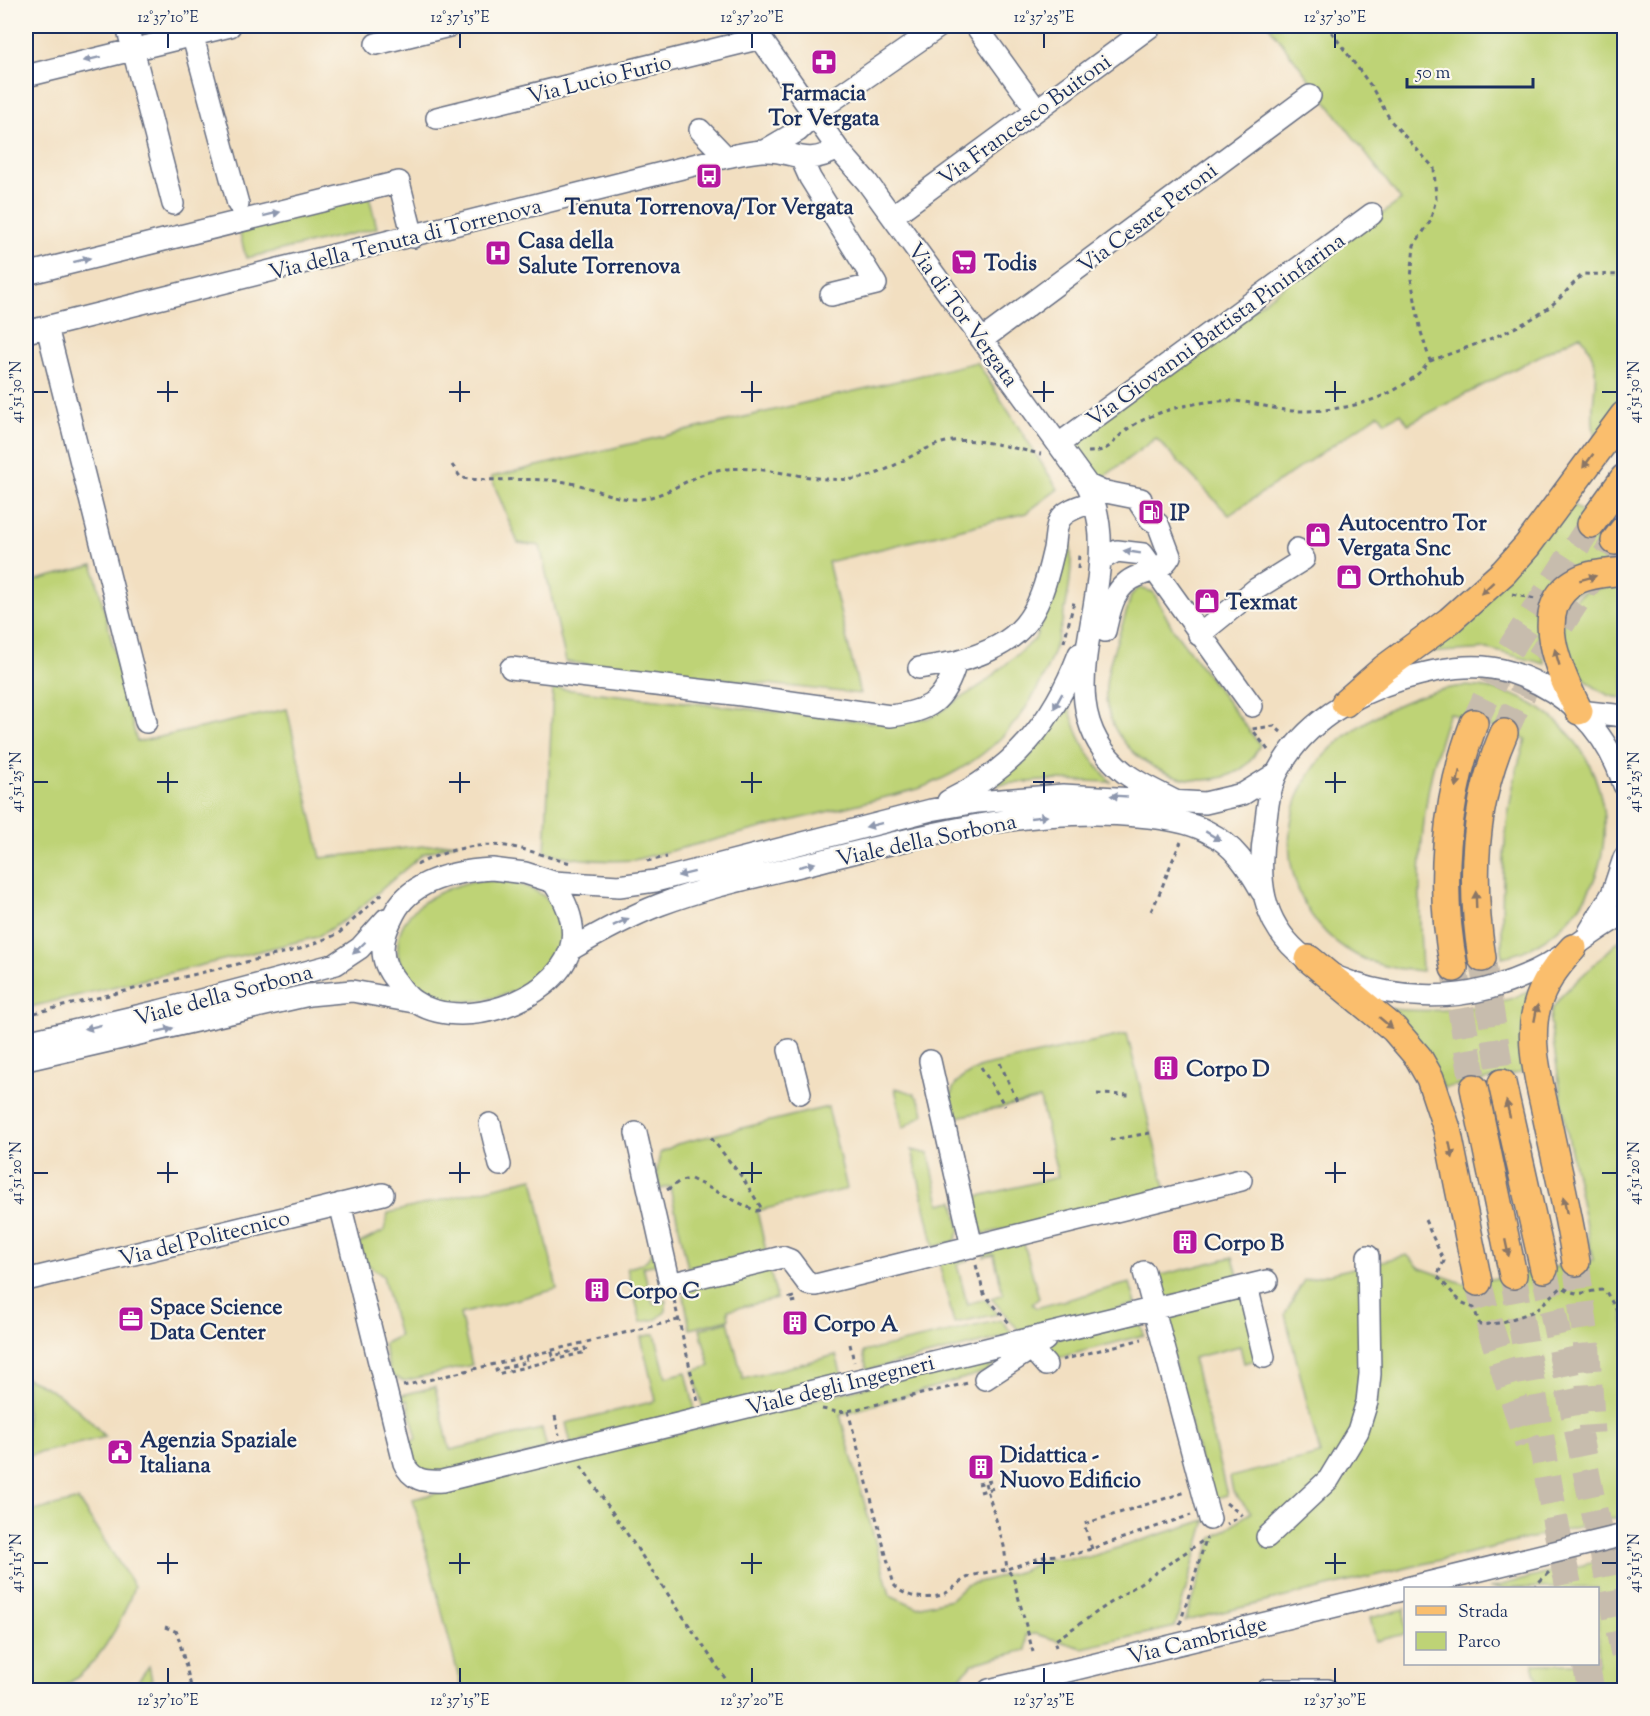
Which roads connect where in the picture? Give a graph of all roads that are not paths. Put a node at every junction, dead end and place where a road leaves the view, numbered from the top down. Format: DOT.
graph roads {
  1 [pos="127,26"];
  2 [pos="230,26"];
  3 [pos="449,26"];
  4 [pos="940,26"];
  5 [pos="976,26"];
  6 [pos="1151,26"];
  7 [pos="191,30"];
  8 [pos="756,32"];
  9 [pos="376,44"];
  10 [pos="133,49"];
  11 [pos="26,76"];
  12 [pos="1310,96"];
  13 [pos="1036,109"];
  14 [pos="814,114"];
  15 [pos="436,118"];
  16 [pos="700,130"];
  17 [pos="838,149"];
  18 [pos="764,151"];
  19 [pos="726,157"];
  20 [pos="801,158"];
  21 [pos="173,204"];
  22 [pos="238,204"];
  23 [pos="898,212"];
  24 [pos="1372,214"];
  25 [pos="413,237"];
  26 [pos="26,274"];
  27 [pos="831,295"];
  28 [pos="47,327"];
  29 [pos="26,332"];
  30 [pos="983,339"];
  31 [pos="1624,415"];
  32 [pos="1055,450"];
  33 [pos="1624,478"];
  34 [pos="1092,493"];
  35 [pos="1591,524"];
  36 [pos="1297,549"];
  37 [pos="1102,559"];
  38 [pos="1624,572"];
  39 [pos="1146,574"];
  40 [pos="1091,629"];
  41 [pos="1199,635"];
  42 [pos="1087,658"];
  43 [pos="957,662"];
  44 [pos="511,668"];
  45 [pos="919,668"];
  46 [pos="1345,703"];
  47 [pos="1252,706"];
  48 [pos="1580,711"];
  49 [pos="1624,716"];
  50 [pos="146,722"];
  51 [pos="1474,723"];
  52 [pos="1504,732"];
  53 [pos="1277,773"];
  54 [pos="1624,785"];
  55 [pos="1177,802"];
  56 [pos="931,810"];
  57 [pos="1624,858"];
  58 [pos="553,882"];
  59 [pos="394,896"];
  60 [pos="1265,897"];
  61 [pos="1624,914"];
  62 [pos="1580,942"];
  63 [pos="570,950"];
  64 [pos="1482,958"];
  65 [pos="1309,959"];
  66 [pos="1454,968"];
  67 [pos="414,1002"];
  68 [pos="26,1042"];
  69 [pos="789,1050"];
  70 [pos="26,1060"];
  71 [pos="930,1061"];
  72 [pos="1502,1083"];
  73 [pos="1474,1088"];
  74 [pos="800,1093"];
  75 [pos="490,1124"];
  76 [pos="636,1132"];
  77 [pos="500,1166"];
  78 [pos="1241,1180"];
  79 [pos="383,1194"];
  80 [pos="340,1204"];
  81 [pos="972,1247"];
  82 [pos="1368,1256"];
  83 [pos="1576,1262"];
  84 [pos="1544,1269"];
  85 [pos="1144,1272"];
  86 [pos="1513,1275"];
  87 [pos="26,1280"];
  88 [pos="1478,1282"];
  89 [pos="1153,1309"];
  90 [pos="1028,1344"];
  91 [pos="1264,1358"];
  92 [pos="1046,1365"];
  93 [pos="985,1379"];
  94 [pos="1213,1525"];
  95 [pos="1624,1535"];
  96 [pos="1267,1537"];
  97 [pos="1414,1587"];
  98 [pos="1404,1589"];
  99 [pos="989,1690"];
  100 [pos="1267,1690"];
  101 [pos="1328,1690"];
  1 -- 10 [label="street"];
  2 -- 7 [label="street"];
  3 -- 9 [label="street"];
  4 -- 14 [label="street, Via della Tenuta di Torrenova"];
  5 -- 13 [label="street"];
  6 -- 13 [label="street, Via Francesco Buitoni"];
  7 -- 10 [label="street"];
  7 -- 22 [label="street"];
  8 -- 14 [label="street, Via di Tor Vergata"];
  8 -- 15 [label="street, Via Lucio Furio"];
  10 -- 11 [label="street, one-way"];
  10 -- 21 [label="street"];
  12 -- 30 [label="street, Via Cesare Peroni"];
  13 -- 23 [label="street, Via Francesco Buitoni"];
  14 -- 17 [label="street, Via di Tor Vergata"];
  14 -- 18 [label="street, Via della Tenuta di Torrenova"];
  16 -- 19 [label="street"];
  17 -- 20 [label="street, Via della Tenuta di Torrenova"];
  17 -- 30 [label="street, Via di Tor Vergata"];
  18 -- 19 [label="street, Via della Tenuta di Torrenova"];
  18 -- 20 [label="street, Via della Tenuta di Torrenova"];
  19 -- 25 [label="street, Via della Tenuta di Torrenova"];
  20 -- 27 [label="street"];
  24 -- 32 [label="street, Via Giovanni Battista Pininfarina"];
  26 -- 25 [label="street, one-way"];
  25 -- 28 [label="street, Via della Tenuta di Torrenova"];
  28 -- 29 [label="street, Via della Tenuta di Torrenova"];
  28 -- 50 [label="street"];
  30 -- 32 [label="street, Via di Tor Vergata"];
  31 -- 46 [label="main road, one-way"];
  32 -- 34 [label="street, Via di Tor Vergata"];
  33 -- 35 [label="main road"];
  34 -- 37 [label="street, Via di Tor Vergata"];
  34 -- 39 [label="street"];
  34 -- 43 [label="street"];
  36 -- 41 [label="street"];
  37 -- 39 [label="street"];
  37 -- 40 [label="street, Via di Tor Vergata"];
  48 -- 38 [label="main road, one-way"];
  39 -- 41 [label="street"];
  39 -- 42 [label="street"];
  40 -- 42 [label="street, Via di Tor Vergata"];
  40 -- 56 [label="street, Via di Tor Vergata, one-way"];
  41 -- 47 [label="street"];
  42 -- 55 [label="street, Via di Tor Vergata"];
  43 -- 44 [label="street"];
  43 -- 45 [label="street"];
  46 -- 48 [label="street"];
  46 -- 53 [label="street"];
  48 -- 49 [label="street"];
  48 -- 54 [label="street"];
  51 -- 66 [label="main road, one-way"];
  64 -- 52 [label="main road, one-way"];
  53 -- 55 [label="street, Viale della Sorbona"];
  53 -- 60 [label="street"];
  55 -- 56 [label="street, Viale della Sorbona, one-way"];
  56 -- 58 [label="street, Viale della Sorbona, one-way"];
  57 -- 62 [label="street"];
  58 -- 59 [label="street"];
  58 -- 63 [label="street"];
  59 -- 67 [label="street"];
  59 -- 68 [label="street, Viale della Sorbona, one-way"];
  63 -- 60 [label="street, Viale della Sorbona, one-way"];
  60 -- 65 [label="street, Viale della Sorbona"];
  61 -- 62 [label="street, Viale della Sorbona"];
  62 -- 65 [label="street, Viale della Sorbona"];
  83 -- 62 [label="main road, one-way"];
  63 -- 67 [label="street"];
  65 -- 88 [label="main road, one-way"];
  70 -- 67 [label="street, Viale della Sorbona, one-way"];
  69 -- 74 [label="street"];
  71 -- 81 [label="street"];
  84 -- 72 [label="main road, one-way"];
  73 -- 86 [label="main road, one-way"];
  75 -- 77 [label="street"];
  76 -- 81 [label="street"];
  78 -- 81 [label="street"];
  79 -- 80 [label="street, Via del Politecnico"];
  80 -- 87 [label="street, Via del Politecnico"];
  80 -- 90 [label="street, Viale degli Ingegneri"];
  82 -- 96 [label="street"];
  85 -- 89 [label="street"];
  89 -- 90 [label="street"];
  89 -- 91 [label="street"];
  89 -- 94 [label="street"];
  90 -- 92 [label="street"];
  90 -- 93 [label="street"];
  95 -- 97 [label="street, Via Cambridge"];
  98 -- 99 [label="street, Via Cambridge"];
  100 -- 101 [label="street"];
}
